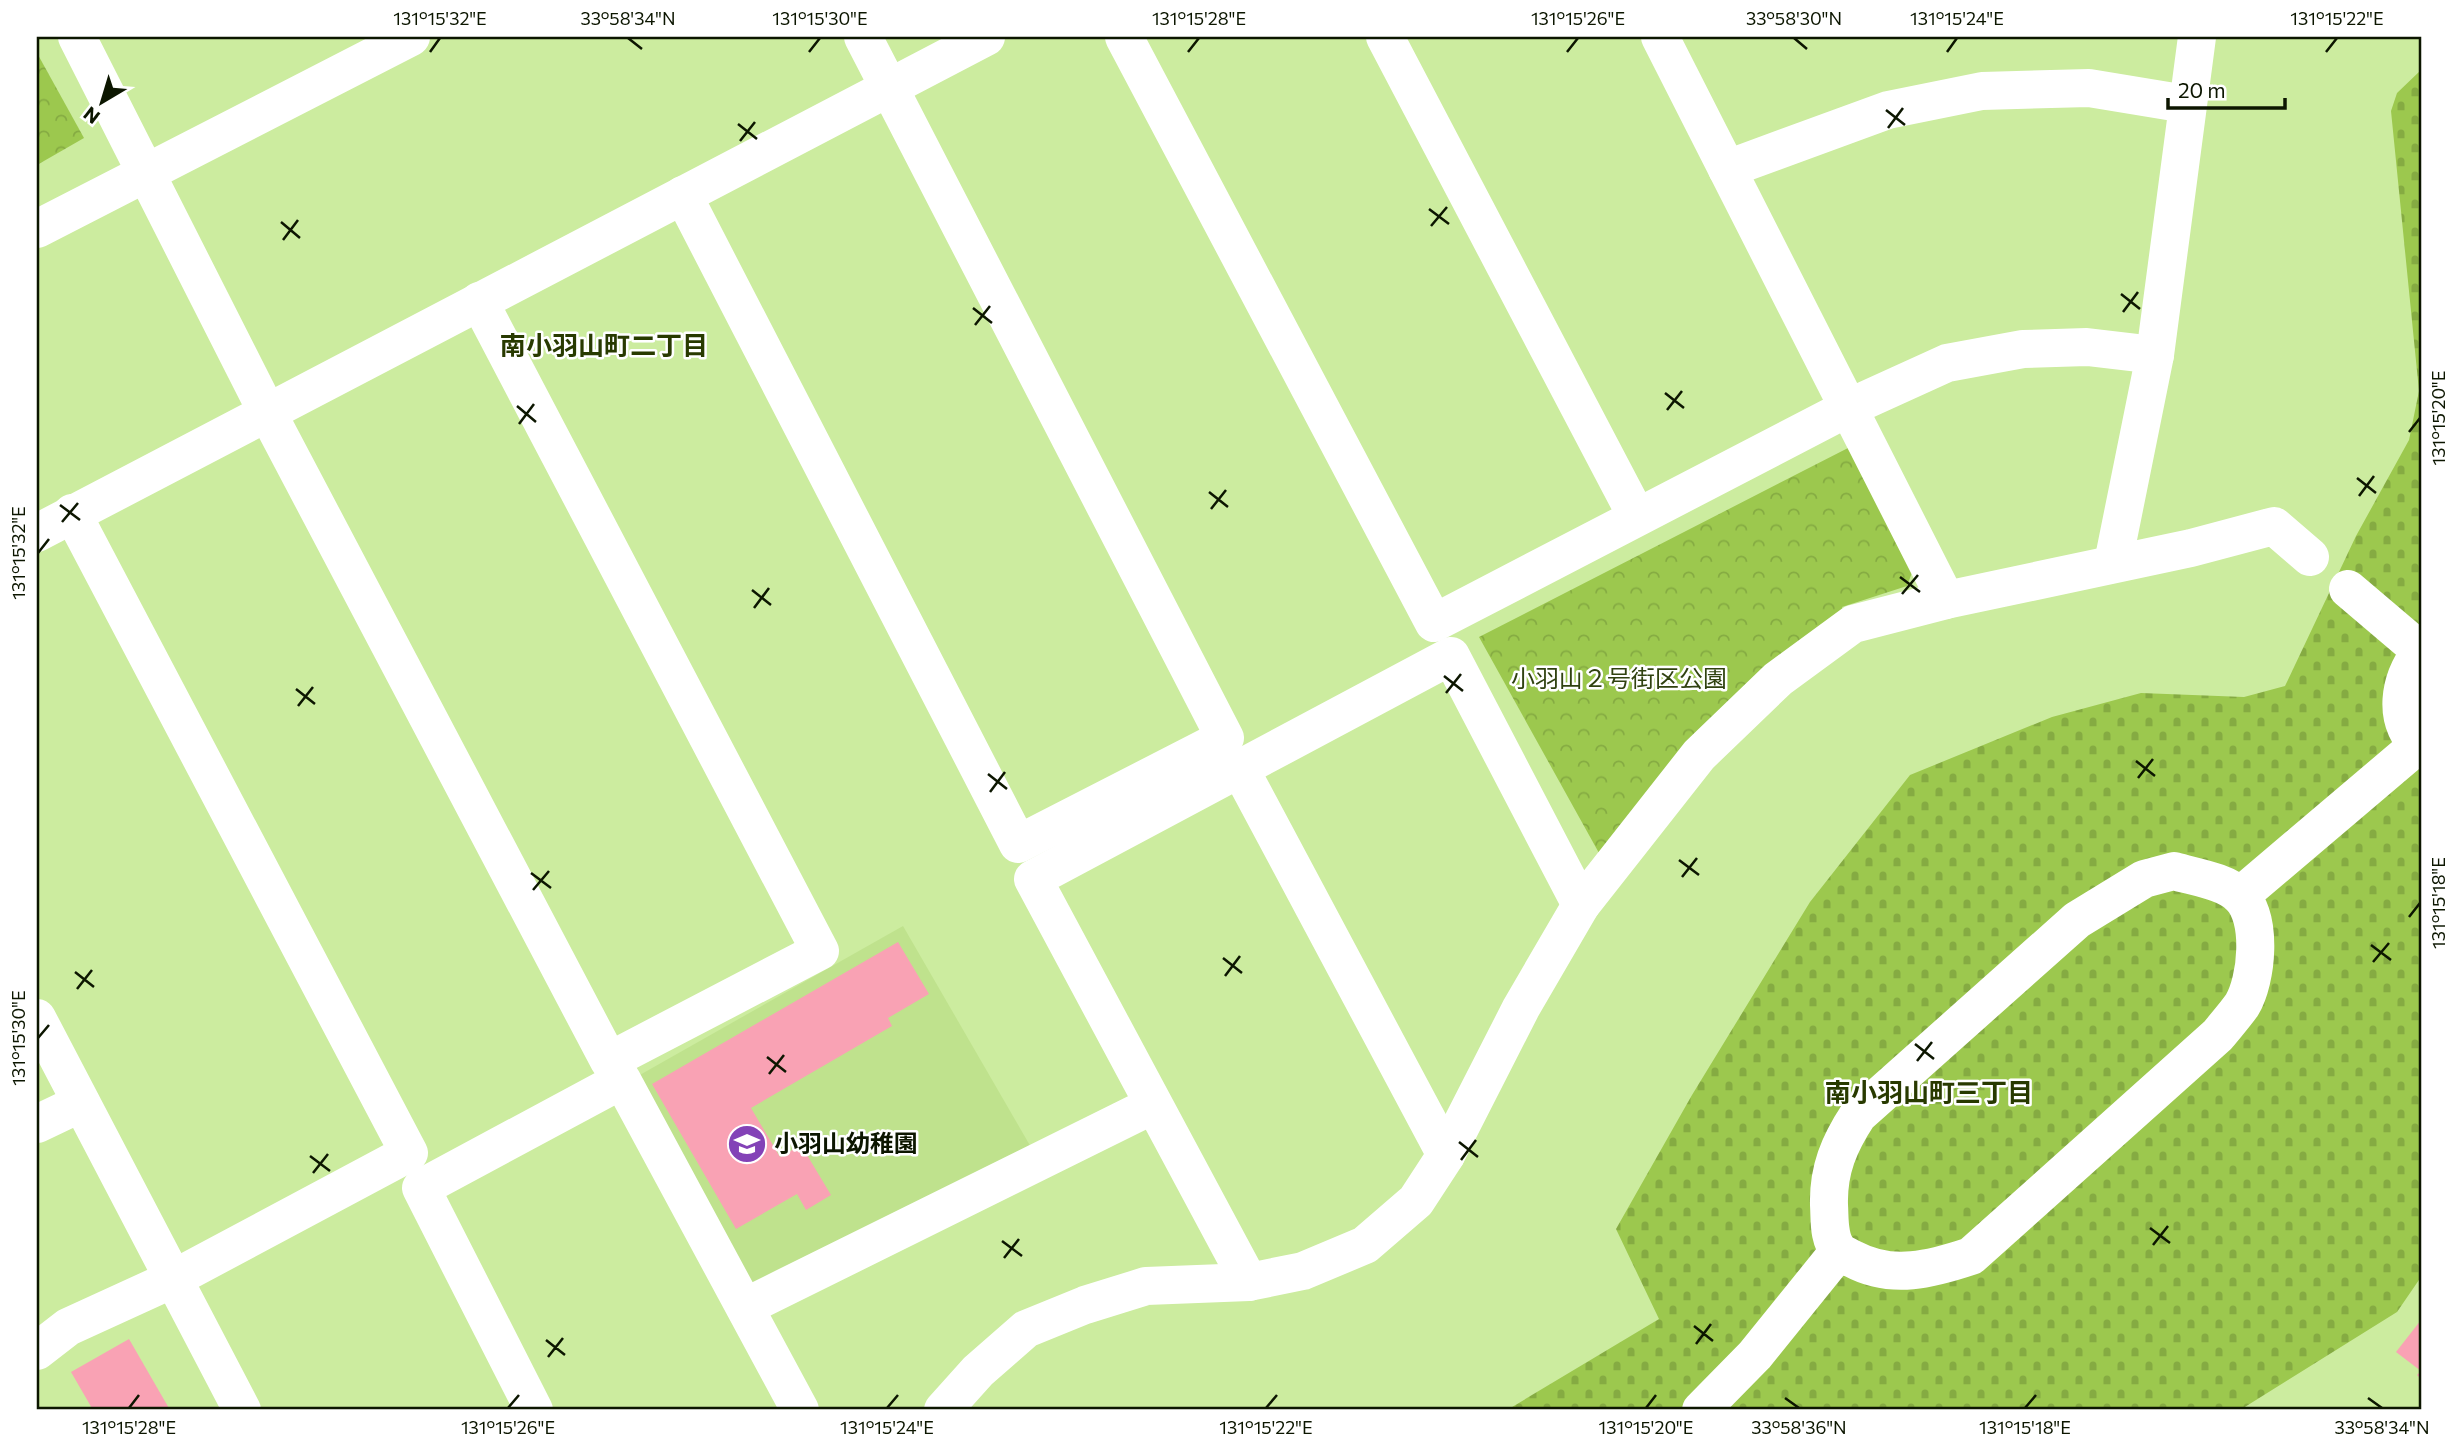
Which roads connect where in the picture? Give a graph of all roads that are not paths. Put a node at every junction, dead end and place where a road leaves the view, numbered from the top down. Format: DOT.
graph roads {
  1 [pos="77,37"];
  2 [pos="411,37"];
  3 [pos="863,37"];
  4 [pos="986,37"];
  5 [pos="1124,37"];
  6 [pos="1385,37"];
  7 [pos="1660,37"];
  8 [pos="2197,37"];
  9 [pos="890,88"];
  10 [pos="2186,104"];
  11 [pos="1727,169"];
  12 [pos="147,172"];
  13 [pos="683,195"];
  14 [pos="37,229"];
  15 [pos="479,301"];
  16 [pos="2155,355"];
  17 [pos="1848,408"];
  18 [pos="267,412"];
  19 [pos="72,513"];
  20 [pos="1637,517"];
  21 [pos="37,533"];
  22 [pos="2311,557"];
  23 [pos="2113,563"];
  24 [pos="2348,590"];
  25 [pos="1946,600"];
  26 [pos="2421,651"];
  27 [pos="2419,746"];
  28 [pos="1240,769"];
  29 [pos="2240,896"];
  30 [pos="1581,905"];
  31 [pos="37,1018"];
  32 [pos="81,1103"];
  33 [pos="1153,1105"];
  34 [pos="37,1124"];
  35 [pos="1446,1155"];
  36 [pos="1839,1251"];
  37 [pos="173,1279"];
  38 [pos="1249,1282"];
  39 [pos="745,1307"];
  40 [pos="37,1351"];
  41 [pos="242,1410"];
  42 [pos="534,1410"];
  43 [pos="800,1410"];
  44 [pos="943,1410"];
  45 [pos="1701,1410"];
  1 -- 12 [label="street"];
  2 -- 12 [label="street"];
  3 -- 9 [label="street"];
  4 -- 9 [label="street"];
  5 -- 20 [label="street"];
  6 -- 20 [label="street"];
  7 -- 11 [label="street"];
  8 -- 10 [label="street"];
  9 -- 13 [label="street"];
  9 -- 13 [label="street"];
  10 -- 11 [label="street"];
  10 -- 16 [label="street"];
  11 -- 17 [label="street"];
  12 -- 14 [label="street"];
  12 -- 18 [label="street"];
  13 -- 15 [label="street"];
  15 -- 18 [label="street"];
  15 -- 18 [label="street"];
  16 -- 17 [label="street"];
  16 -- 23 [label="street"];
  17 -- 20 [label="street"];
  17 -- 25 [label="street"];
  18 -- 19 [label="street"];
  19 -- 21 [label="street"];
  19 -- 37 [label="street"];
  22 -- 23 [label="street"];
  23 -- 25 [label="street"];
  24 -- 26 [label="street"];
  25 -- 30 [label="street"];
  26 -- 27 [label="street"];
  27 -- 29 [label="street"];
  28 -- 30 [label="street"];
  28 -- 33 [label="street"];
  28 -- 35 [label="street"];
  29 -- 36 [label="street"];
  29 -- 36 [label="street"];
  30 -- 35 [label="street"];
  31 -- 32 [label="street"];
  32 -- 34 [label="street"];
  32 -- 37 [label="street"];
  33 -- 38 [label="street"];
  33 -- 39 [label="street"];
  35 -- 38 [label="street"];
  36 -- 45 [label="street"];
  37 -- 40 [label="street"];
  37 -- 41 [label="street"];
  38 -- 44 [label="street"];
  39 -- 42 [label="street"];
  39 -- 43 [label="street"];
}
